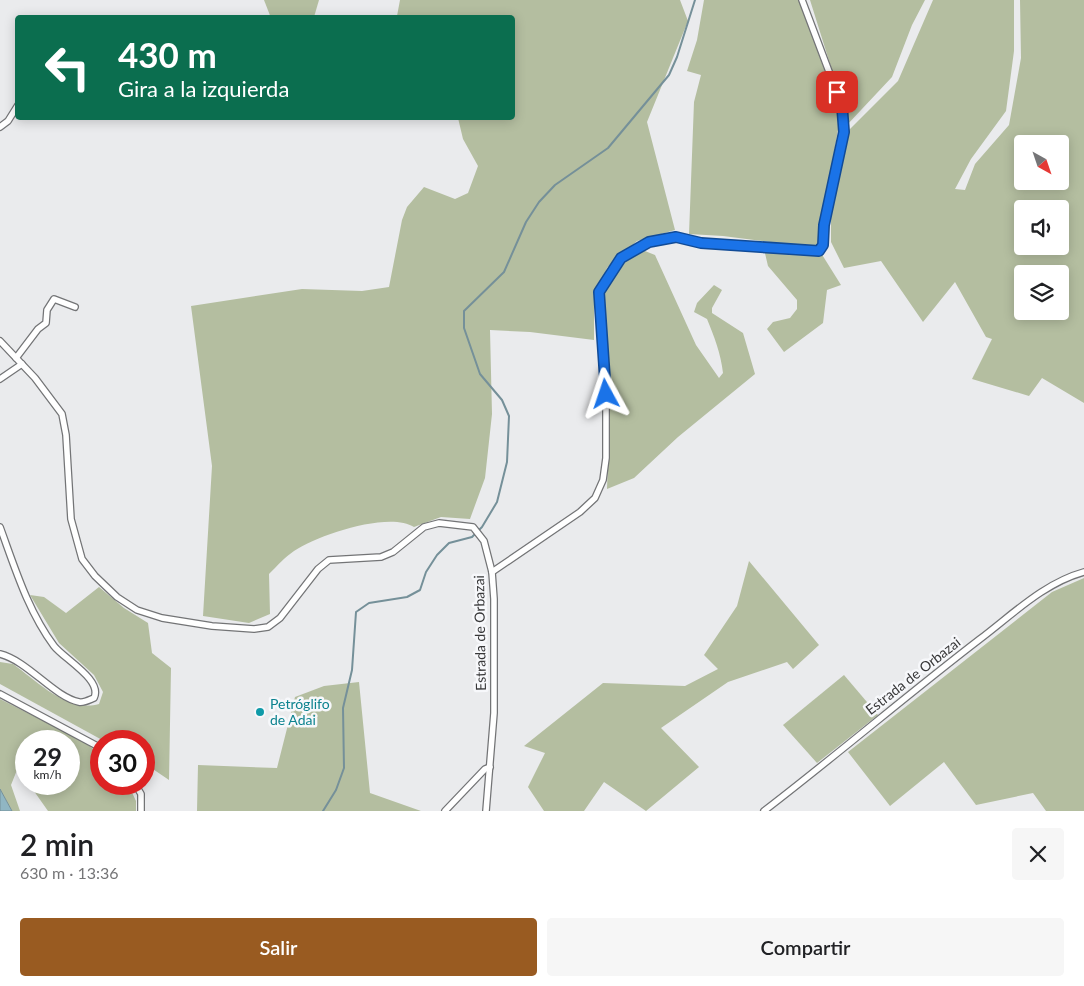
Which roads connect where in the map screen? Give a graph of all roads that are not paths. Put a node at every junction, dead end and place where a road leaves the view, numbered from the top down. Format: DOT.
graph roads {
  1 [pos="802,0"];
  2 [pos="15,110"];
  3 [pos="0,127"];
  4 [pos="74,308"];
  5 [pos="0,341"];
  6 [pos="16,358"];
  7 [pos="22,364"];
  8 [pos="0,380"];
  9 [pos="0,527"];
  10 [pos="492,572"];
  11 [pos="1084,572"];
  12 [pos="0,654"];
  13 [pos="0,694"];
  14 [pos="90,742"];
  15 [pos="490,767"];
  16 [pos="480,774"];
  17 [pos="489,776"];
  18 [pos="141,795"];
  19 [pos="141,811"];
  20 [pos="445,811"];
  21 [pos="486,811"];
  22 [pos="764,811"];
  1 -- 10 [label="street"];
  2 -- 3 [label="street"];
  4 -- 6 [label="street"];
  5 -- 6 [label="street, Estrada de Orbazai"];
  6 -- 7 [label="street, Estrada de Orbazai"];
  7 -- 8 [label="street"];
  7 -- 10 [label="street, Estrada de Orbazai"];
  9 -- 12 [label="street"];
  10 -- 15 [label="street, Estrada de Orbazai"];
  11 -- 22 [label="street, Estrada de Orbazai"];
  13 -- 14 [label="street"];
  15 -- 16 [label="street"];
  15 -- 17 [label="street, Estrada de Orbazai"];
  16 -- 17 [label="street"];
  16 -- 20 [label="street"];
  17 -- 21 [label="street, Estrada de Orbazai"];
  18 -- 19 [label="street"];
}
